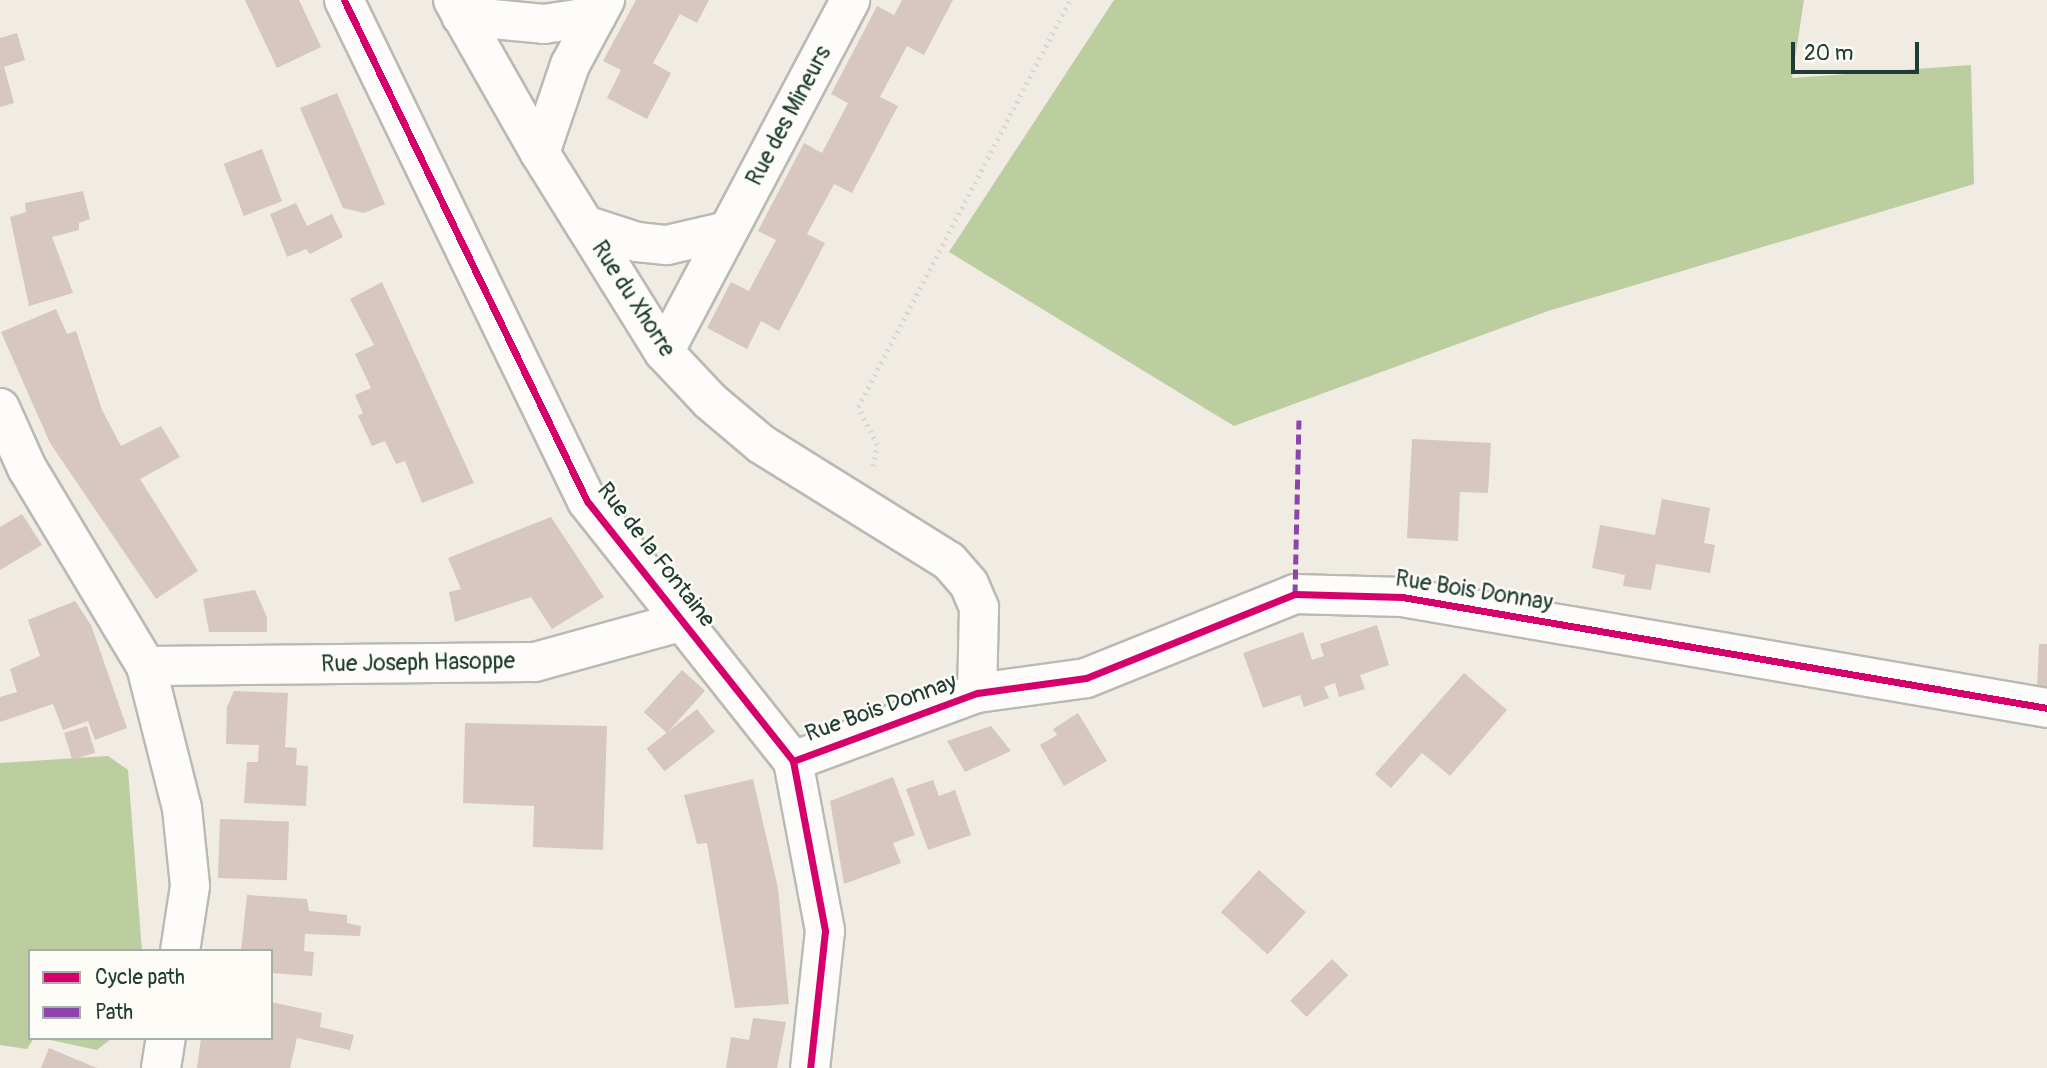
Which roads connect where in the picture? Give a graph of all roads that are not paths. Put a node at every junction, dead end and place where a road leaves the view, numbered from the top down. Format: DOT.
graph roads {
  1 [pos="344,0"];
  2 [pos="850,0"];
  3 [pos="457,8"];
  4 [pos="601,8"];
  5 [pos="540,153"];
  6 [pos="585,225"];
  7 [pos="727,231"];
  8 [pos="664,352"];
  9 [pos="0,408"];
  10 [pos="684,621"];
  11 [pos="146,666"];
  12 [pos="977,693"];
  13 [pos="2047,708"];
  14 [pos="793,761"];
  15 [pos="180,949"];
  16 [pos="166,1040"];
  17 [pos="161,1068"];
  18 [pos="810,1068"];
  1 -- 10 [label="street, Rue de la Fontaine"];
  2 -- 7 [label="street, Rue des Mineurs"];
  3 -- 4 [label="street"];
  3 -- 5 [label="street, Rue du Xhorre"];
  4 -- 5 [label="street"];
  5 -- 6 [label="street, Rue du Xhorre"];
  6 -- 7 [label="street"];
  6 -- 8 [label="street, Rue du Xhorre"];
  7 -- 8 [label="street, Rue des Mineurs"];
  8 -- 12 [label="street, Rue du Xhorre"];
  9 -- 11 [label="street"];
  10 -- 11 [label="street, Rue Joseph Hasoppe"];
  10 -- 14 [label="street, Rue de la Fontaine"];
  11 -- 15 [label="street"];
  12 -- 13 [label="street, Rue Bois Donnay"];
  12 -- 14 [label="street, Rue Bois Donnay"];
  14 -- 18 [label="street, Rue de la Fontaine"];
  16 -- 17 [label="street"];
}
